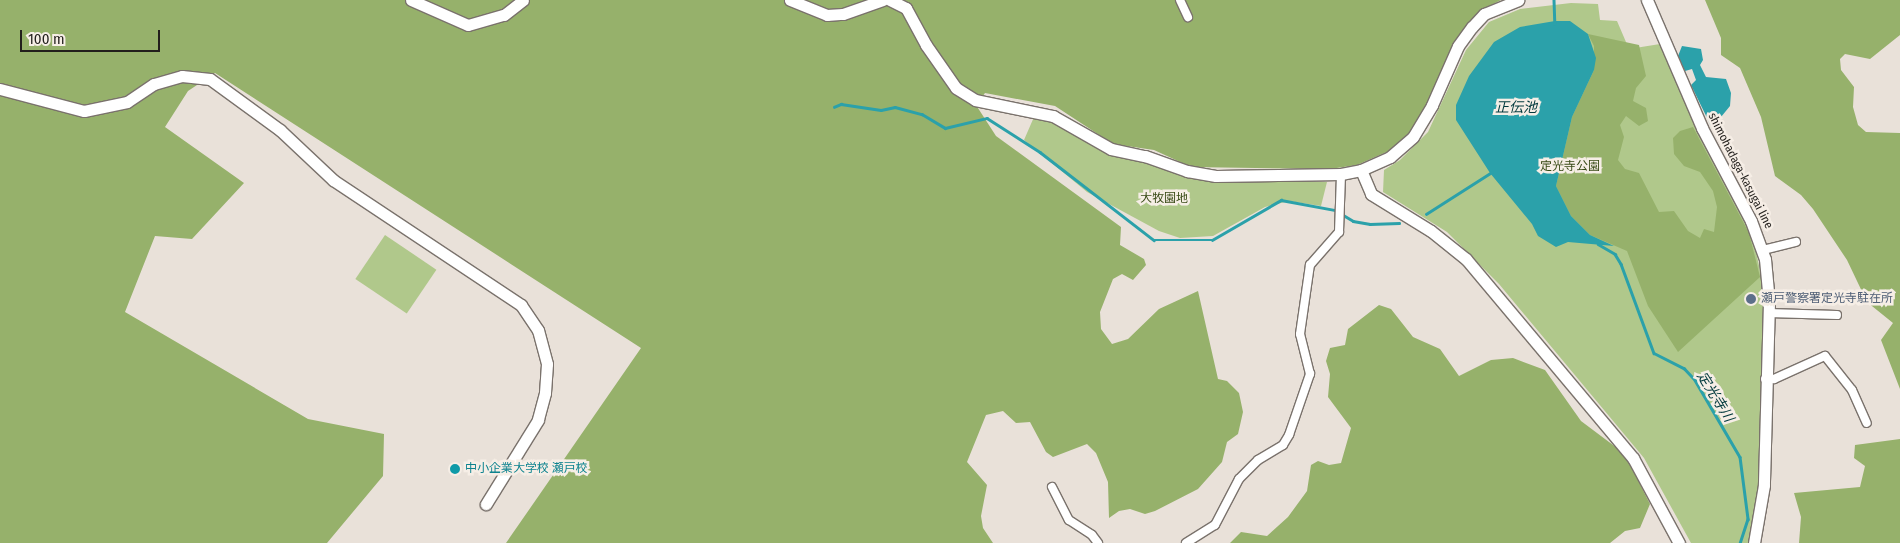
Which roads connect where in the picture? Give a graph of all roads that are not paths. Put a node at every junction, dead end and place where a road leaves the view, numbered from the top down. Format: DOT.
graph roads {
  1 [pos="411,0"];
  2 [pos="522,0"];
  3 [pos="790,0"];
  4 [pos="883,0"];
  5 [pos="890,0"];
  6 [pos="1180,0"];
  7 [pos="1518,0"];
  8 [pos="1647,0"];
  9 [pos="1188,16"];
  10 [pos="0,89"];
  11 [pos="1361,170"];
  12 [pos="1341,174"];
  13 [pos="1796,242"];
  14 [pos="1763,250"];
  15 [pos="1768,313"];
  16 [pos="1837,315"];
  17 [pos="1765,379"];
  18 [pos="1867,423"];
  19 [pos="1052,487"];
  20 [pos="486,504"];
  21 [pos="1098,543"];
  22 [pos="1186,543"];
  23 [pos="1679,543"];
  24 [pos="1754,543"];
  1 -- 2 [label="street"];
  3 -- 4 [label="street"];
  5 -- 12 [label="street"];
  6 -- 9 [label="street"];
  7 -- 11 [label="street"];
  8 -- 14 [label="street, shimohadaga-kasugai line"];
  10 -- 20 [label="street"];
  11 -- 12 [label="street"];
  11 -- 23 [label="street"];
  12 -- 22 [label="street"];
  13 -- 14 [label="street"];
  14 -- 15 [label="street, shimohadaga-kasugai line"];
  15 -- 16 [label="street"];
  15 -- 17 [label="street, shimohadaga-kasugai line"];
  17 -- 18 [label="street"];
  17 -- 24 [label="street, shimohadaga-kasugai line"];
  19 -- 21 [label="street"];
}
